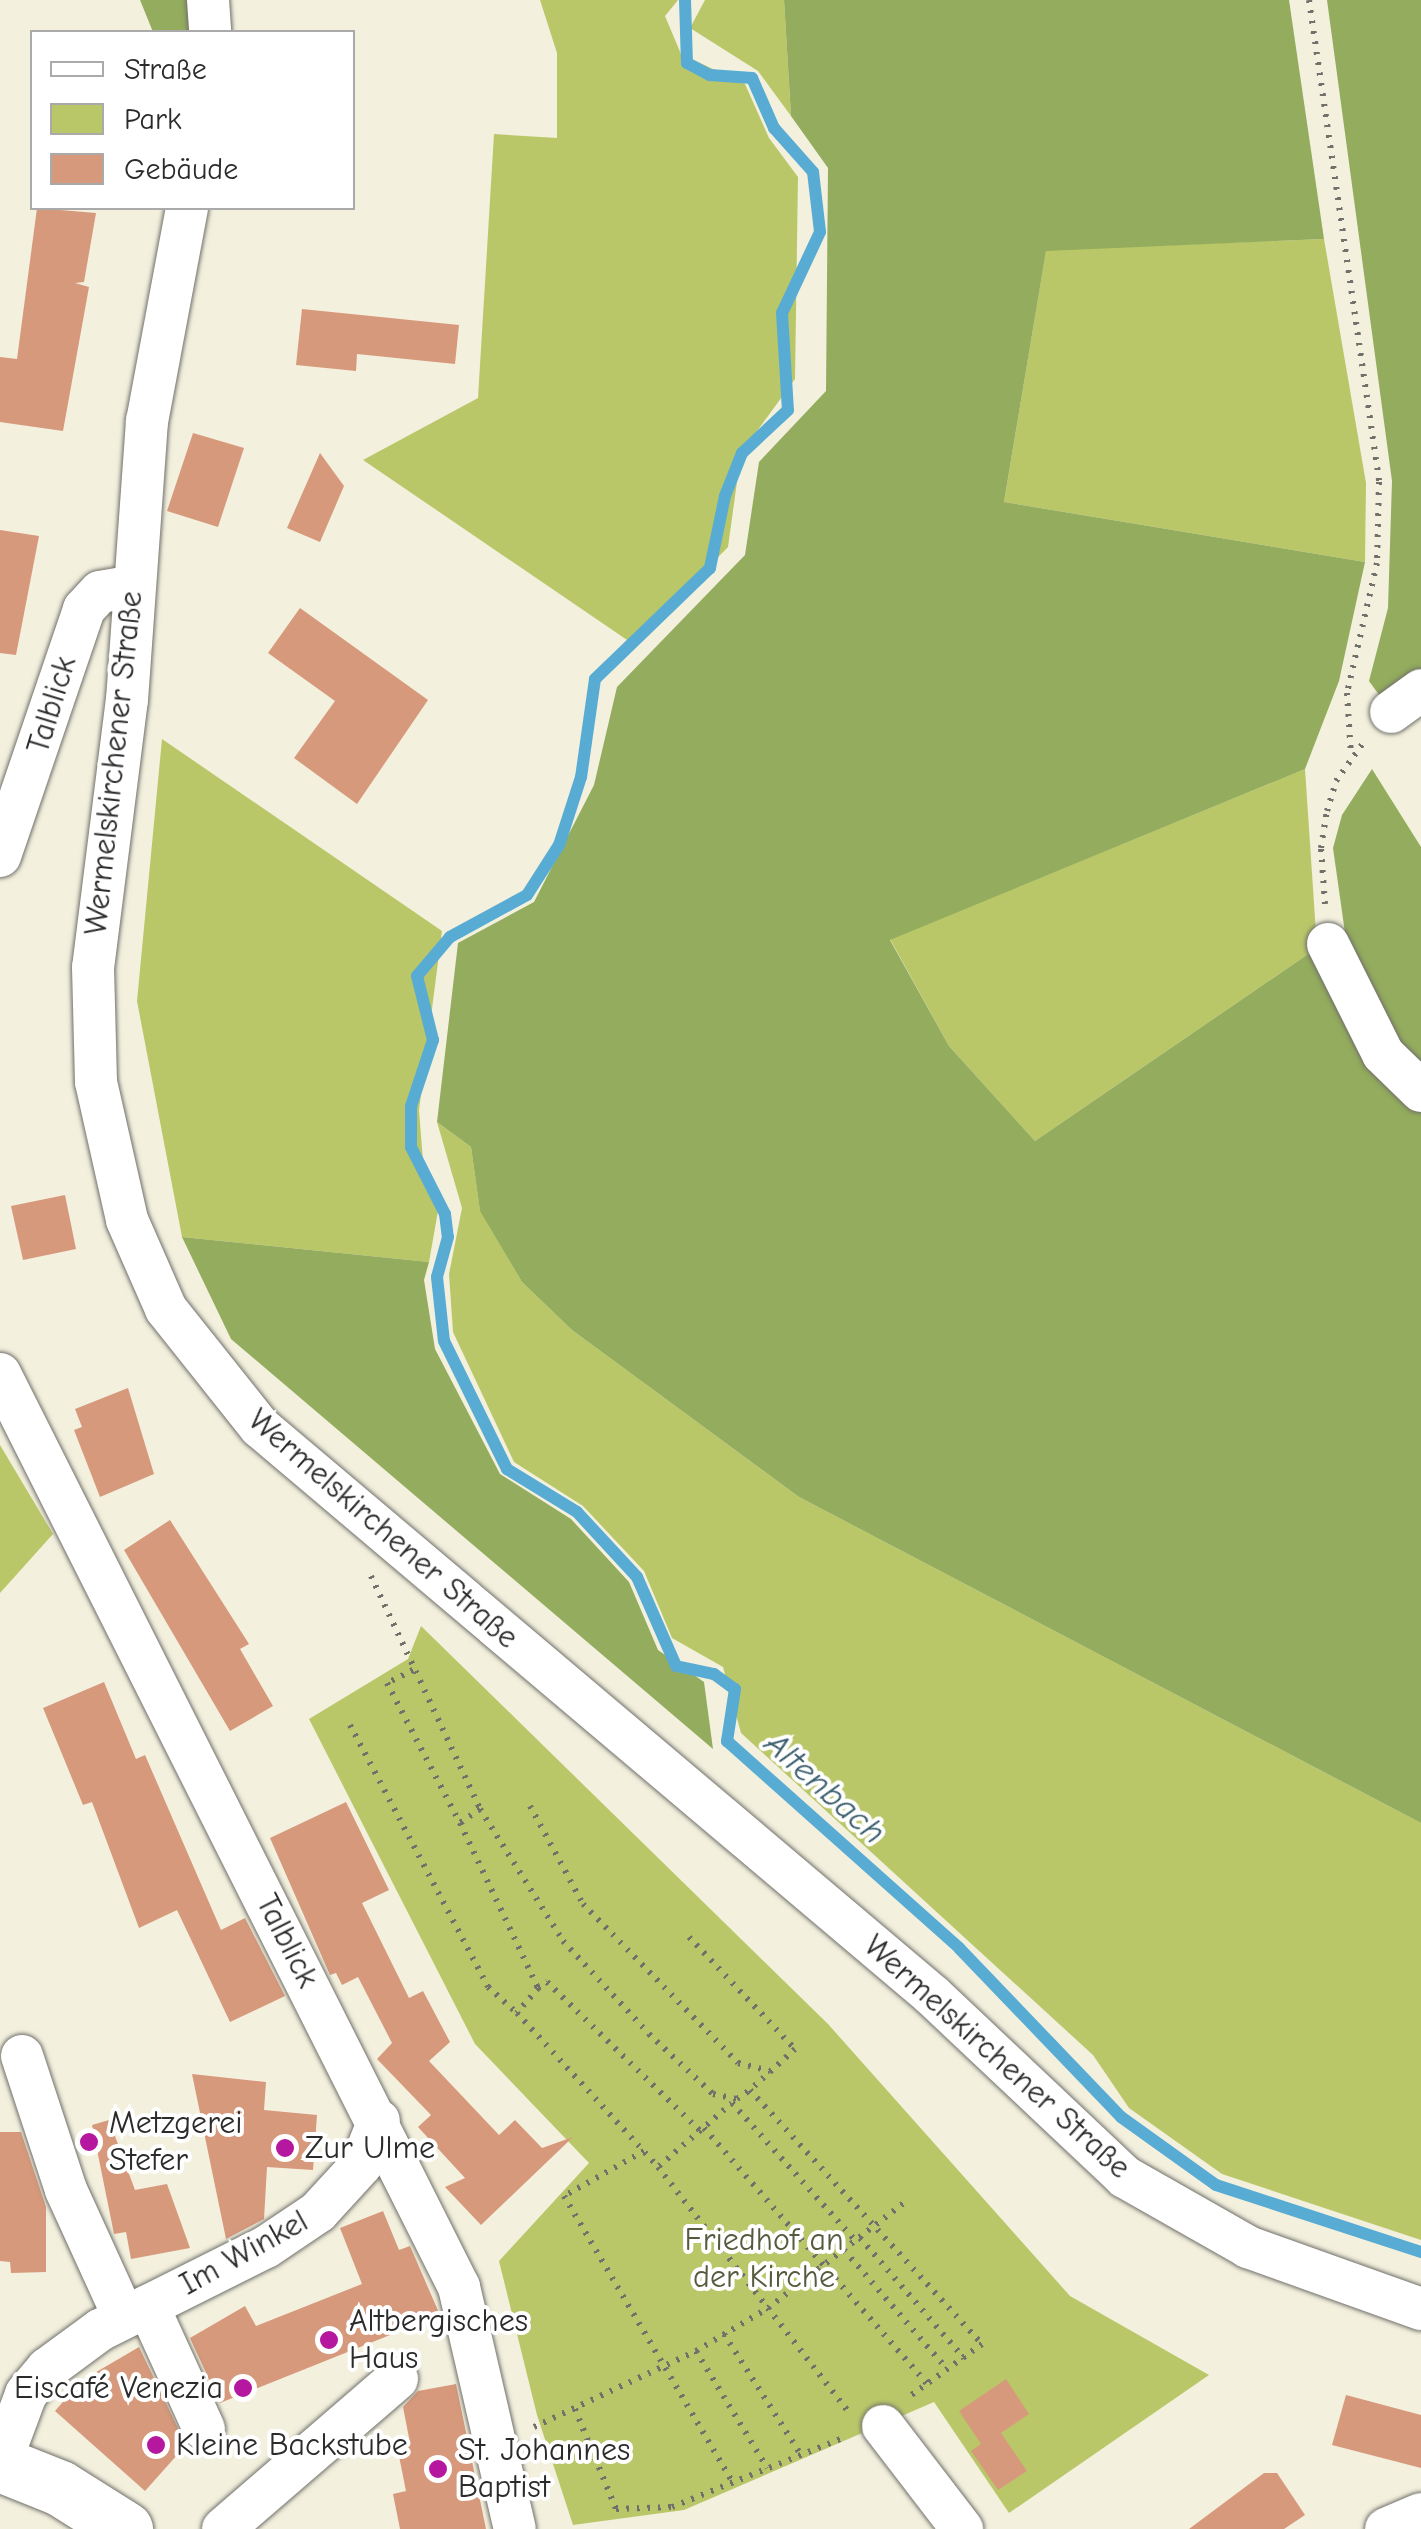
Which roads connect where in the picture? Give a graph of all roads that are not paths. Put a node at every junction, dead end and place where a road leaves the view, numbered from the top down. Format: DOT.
graph roads {
  1 [pos="208,0"];
  2 [pos="210,30"];
  3 [pos="187,210"];
  4 [pos="133,586"];
  5 [pos="0,856"];
  6 [pos="1328,944"];
  7 [pos="1421,1091"];
  8 [pos="0,1374"];
  9 [pos="22,2056"];
  10 [pos="0,2106"];
  11 [pos="40,2118"];
  12 [pos="378,2120"];
  13 [pos="1421,2309"];
  14 [pos="136,2311"];
  15 [pos="397,2379"];
  16 [pos="204,2428"];
  17 [pos="873,2428"];
  18 [pos="0,2464"];
  19 [pos="1421,2514"];
  20 [pos="125,2529"];
  21 [pos="223,2529"];
  22 [pos="515,2529"];
  23 [pos="962,2529"];
  24 [pos="1386,2529"];
  1 -- 2 [label="street"];
  3 -- 4 [label="street, Wermelskirchener Straße"];
  4 -- 5 [label="street, Talblick"];
  4 -- 13 [label="street, Wermelskirchener Straße"];
  6 -- 7 [label="street"];
  8 -- 12 [label="street, Talblick"];
  9 -- 11 [label="street"];
  10 -- 11 [label="street"];
  11 -- 14 [label="street"];
  12 -- 14 [label="street, Im Winkel"];
  12 -- 22 [label="street, Talblick"];
  14 -- 16 [label="street"];
  14 -- 18 [label="street, Im Winkel"];
  15 -- 21 [label="street"];
  17 -- 23 [label="street"];
  18 -- 20 [label="main road"];
  19 -- 24 [label="street"];
}
